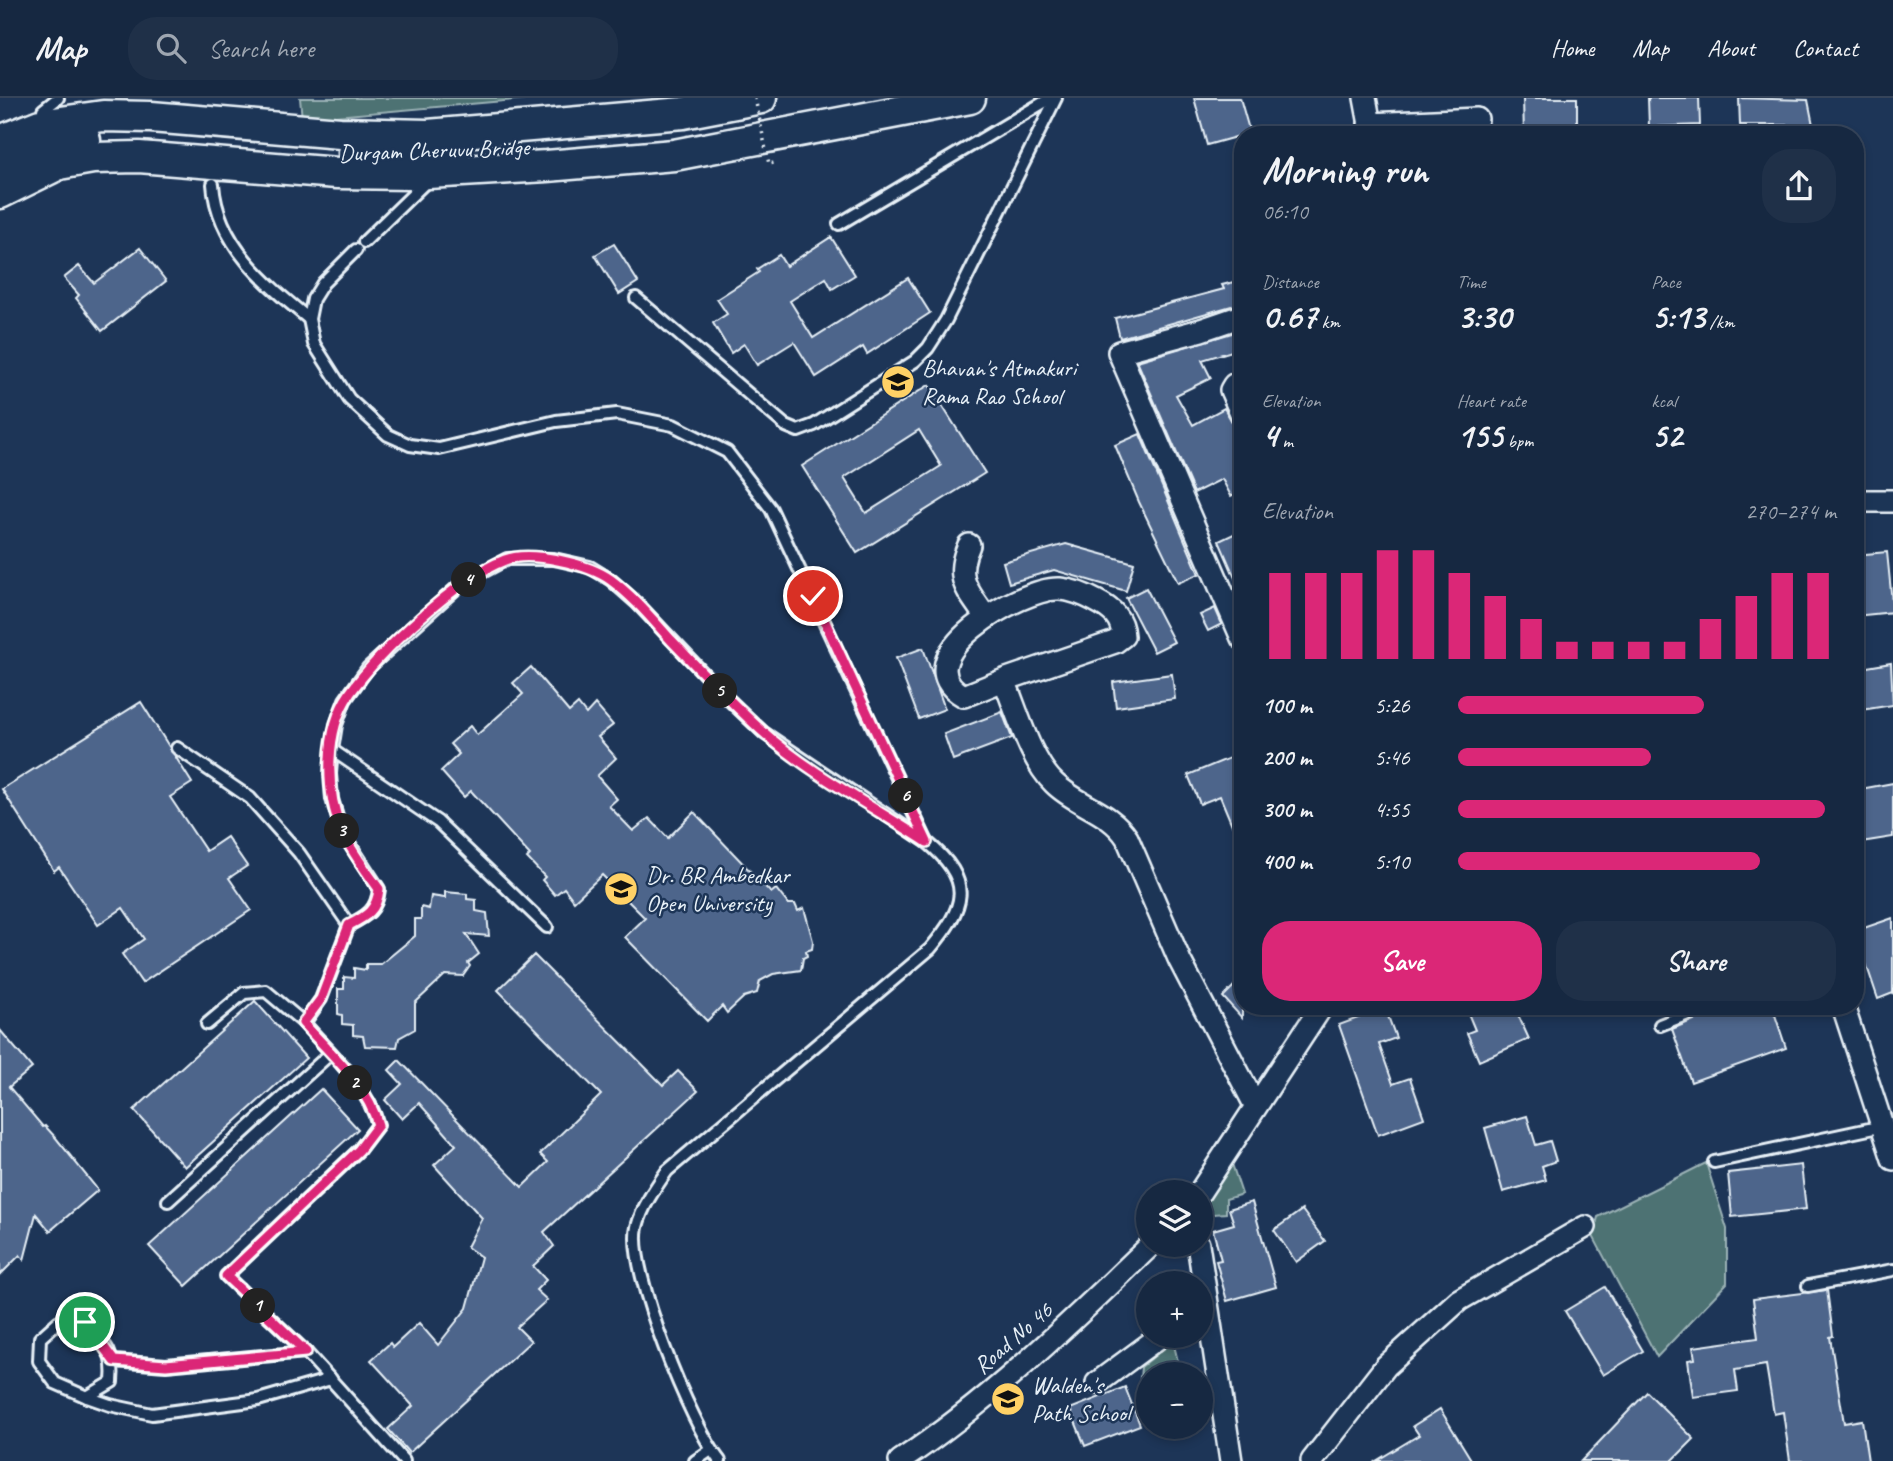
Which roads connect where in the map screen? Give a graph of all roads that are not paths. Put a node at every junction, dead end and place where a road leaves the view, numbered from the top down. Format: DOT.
graph roads {
  1 [pos="663,98"];
  2 [pos="761,98"];
  3 [pos="870,98"];
  4 [pos="970,98"];
  5 [pos="1053,98"];
  6 [pos="1365,98"];
  7 [pos="51,104"];
  8 [pos="1477,119"];
  9 [pos="1370,126"];
  10 [pos="1402,126"];
  11 [pos="0,128"];
  12 [pos="0,141"];
  13 [pos="0,170"];
  14 [pos="437,172"];
  15 [pos="213,184"];
  16 [pos="0,193"];
  17 [pos="839,224"];
  18 [pos="636,298"];
  19 [pos="309,319"];
  20 [pos="1234,319"];
  21 [pos="1864,501"];
  22 [pos="1893,502"];
  23 [pos="969,545"];
  24 [pos="986,617"];
  25 [pos="1234,619"];
  26 [pos="1004,680"];
  27 [pos="177,748"];
  28 [pos="332,750"];
  29 [pos="927,842"];
  30 [pos="349,925"];
  31 [pos="547,927"];
  32 [pos="1316,1015"];
  33 [pos="1685,1015"];
  34 [pos="1846,1015"];
  35 [pos="303,1023"];
  36 [pos="207,1024"];
  37 [pos="1660,1025"];
  38 [pos="331,1054"];
  39 [pos="1255,1105"];
  40 [pos="1883,1126"];
  41 [pos="1893,1159"];
  42 [pos="1714,1162"];
  43 [pos="1208,1180"];
  44 [pos="168,1201"];
  45 [pos="1585,1227"];
  46 [pos="1139,1257"];
  47 [pos="1893,1270"];
  48 [pos="1808,1286"];
  49 [pos="1144,1348"];
  50 [pos="1211,1348"];
  51 [pos="306,1352"];
  52 [pos="114,1361"];
  53 [pos="331,1380"];
  54 [pos="1097,1383"];
  55 [pos="87,1396"];
  56 [pos="711,1450"];
  57 [pos="404,1461"];
  58 [pos="695,1461"];
  59 [pos="720,1461"];
  60 [pos="900,1461"];
  61 [pos="1231,1461"];
  62 [pos="1312,1461"];
  1 -- 7 [label="main road"];
  2 -- 12 [label="main road, Durgam Cheruvu Bridge"];
  3 -- 13 [label="main road, Durgam Cheruvu Bridge"];
  4 -- 14 [label="main road"];
  5 -- 17 [label="lane"];
  5 -- 18 [label="lane"];
  6 -- 9 [label="street"];
  7 -- 11 [label="main road"];
  8 -- 10 [label="street"];
  14 -- 16 [label="main road"];
  14 -- 19 [label="lane"];
  15 -- 19 [label="lane"];
  19 -- 29 [label="lane"];
  20 -- 25 [label="street"];
  21 -- 22 [label="street"];
  23 -- 24 [label="street"];
  24 -- 26 [label="street"];
  24 -- 26 [label="street"];
  26 -- 39 [label="street"];
  27 -- 30 [label="lane"];
  28 -- 29 [label="lane"];
  28 -- 30 [label="lane"];
  28 -- 31 [label="lane"];
  29 -- 56 [label="lane"];
  30 -- 35 [label="lane"];
  32 -- 39 [label="street"];
  33 -- 37 [label="lane"];
  34 -- 40 [label="street"];
  35 -- 36 [label="lane"];
  35 -- 38 [label="lane"];
  38 -- 44 [label="lane"];
  38 -- 51 [label="lane"];
  39 -- 43 [label="street"];
  40 -- 41 [label="street"];
  40 -- 42 [label="lane"];
  45 -- 62 [label="street"];
  46 -- 60 [label="street, Road No 46"];
  47 -- 48 [label="lane"];
  49 -- 54 [label="street"];
  50 -- 61 [label="street"];
  51 -- 52 [label="lane"];
  51 -- 53 [label="lane"];
  52 -- 55 [label="lane"];
  52 -- 55 [label="lane"];
  53 -- 55 [label="lane"];
  53 -- 57 [label="lane"];
  56 -- 58 [label="lane"];
  56 -- 59 [label="lane"];
}
